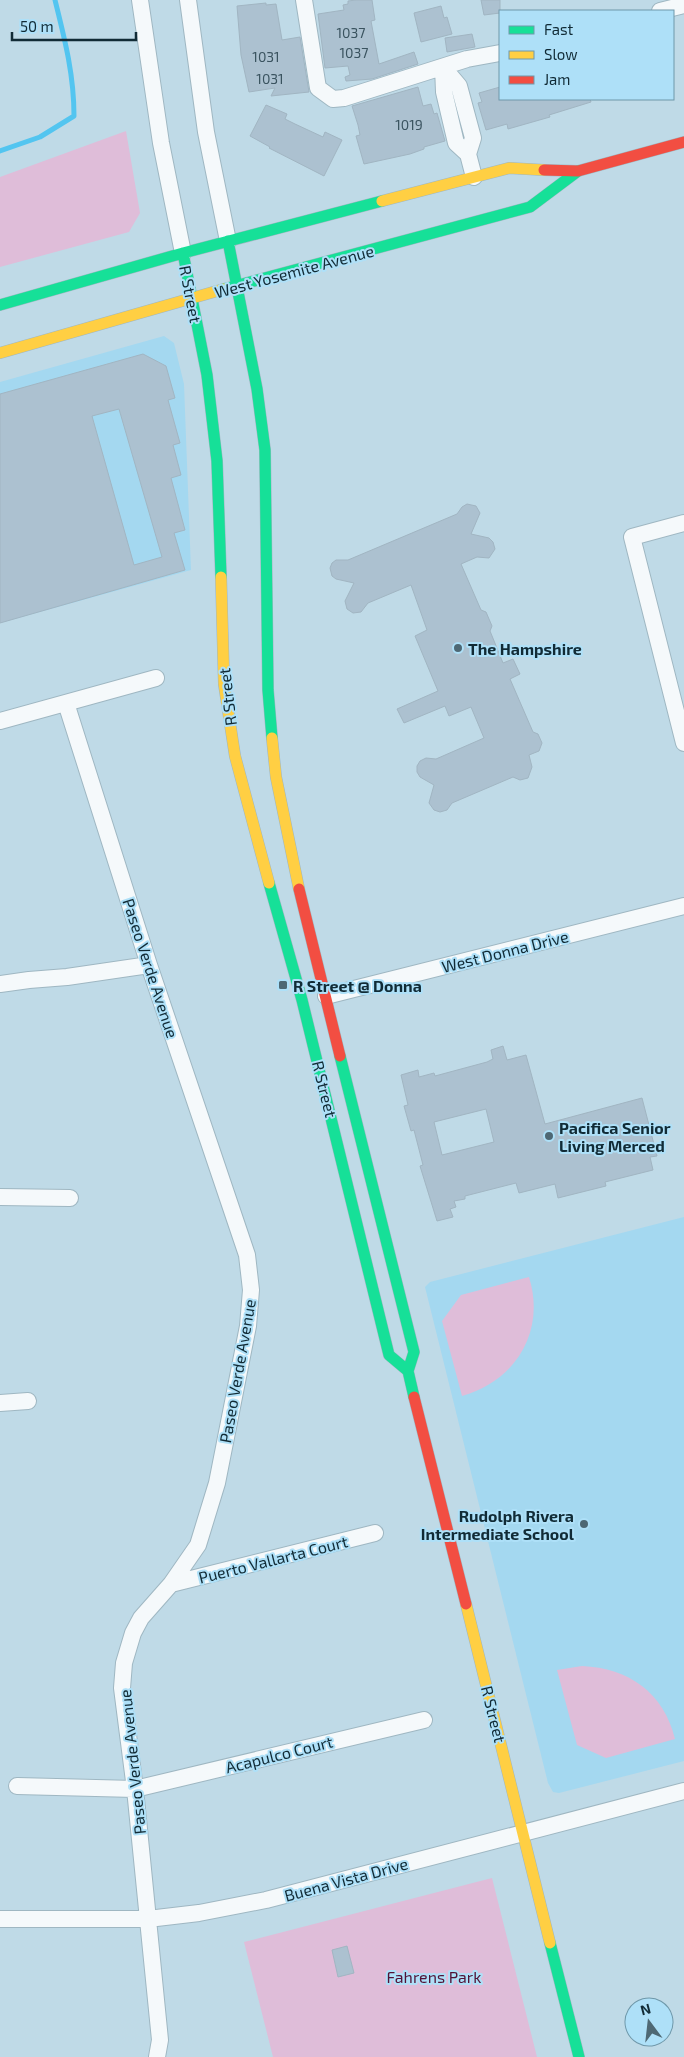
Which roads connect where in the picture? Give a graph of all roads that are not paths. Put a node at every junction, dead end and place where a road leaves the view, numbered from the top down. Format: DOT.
graph roads {
  1 [pos="140,0"];
  2 [pos="188,0"];
  3 [pos="304,0"];
  4 [pos="684,5"];
  5 [pos="664,10"];
  6 [pos="499,52"];
  7 [pos="444,66"];
  8 [pos="684,142"];
  9 [pos="578,170"];
  10 [pos="474,177"];
  11 [pos="228,241"];
  12 [pos="183,254"];
  13 [pos="237,285"];
  14 [pos="192,298"];
  15 [pos="0,305"];
  16 [pos="0,353"];
  17 [pos="684,523"];
  18 [pos="156,678"];
  19 [pos="66,703"];
  20 [pos="0,720"];
  21 [pos="684,744"];
  22 [pos="684,906"];
  23 [pos="149,965"];
  24 [pos="0,984"];
  25 [pos="326,996"];
  26 [pos="0,1197"];
  27 [pos="70,1198"];
  28 [pos="408,1371"];
  29 [pos="28,1401"];
  30 [pos="0,1403"];
  31 [pos="376,1534"];
  32 [pos="171,1584"];
  33 [pos="424,1720"];
  34 [pos="17,1786"];
  35 [pos="135,1789"];
  36 [pos="684,1791"];
  37 [pos="524,1832"];
  38 [pos="0,1919"];
  39 [pos="148,1919"];
  40 [pos="158,2057"];
  41 [pos="579,2057"];
  1 -- 12 [label="street, R Street"];
  2 -- 11 [label="street, R Street"];
  3 -- 7 [label="street"];
  4 -- 5 [label="street"];
  6 -- 7 [label="street"];
  7 -- 10 [label="street"];
  8 -- 9 [label="street, West Yosemite Avenue"];
  9 -- 10 [label="street, West Yosemite Avenue"];
  9 -- 13 [label="street, West Yosemite Avenue"];
  10 -- 11 [label="street, West Yosemite Avenue"];
  11 -- 12 [label="street, West Yosemite Avenue"];
  11 -- 13 [label="street, R Street"];
  12 -- 14 [label="street, R Street"];
  12 -- 15 [label="street, West Yosemite Avenue"];
  13 -- 14 [label="street, West Yosemite Avenue"];
  13 -- 25 [label="street, R Street"];
  14 -- 16 [label="street, West Yosemite Avenue"];
  14 -- 28 [label="street, R Street"];
  17 -- 21 [label="street"];
  18 -- 19 [label="street"];
  19 -- 20 [label="street"];
  19 -- 23 [label="street, Paseo Verde Avenue"];
  22 -- 25 [label="street, West Donna Drive"];
  23 -- 24 [label="street"];
  23 -- 32 [label="street, Paseo Verde Avenue"];
  25 -- 28 [label="street, R Street"];
  26 -- 27 [label="street"];
  28 -- 37 [label="street, R Street"];
  29 -- 30 [label="street"];
  31 -- 32 [label="street, Puerto Vallarta Court"];
  32 -- 35 [label="street, Paseo Verde Avenue"];
  33 -- 35 [label="street, Acapulco Court"];
  34 -- 35 [label="street, Acapulco Court"];
  35 -- 39 [label="street, Paseo Verde Avenue"];
  36 -- 37 [label="street, Buena Vista Drive"];
  37 -- 39 [label="street, Buena Vista Drive"];
  37 -- 41 [label="street, R Street"];
  38 -- 39 [label="street, Buena Vista Drive"];
  39 -- 40 [label="street, Paseo Verde Avenue"];
}
